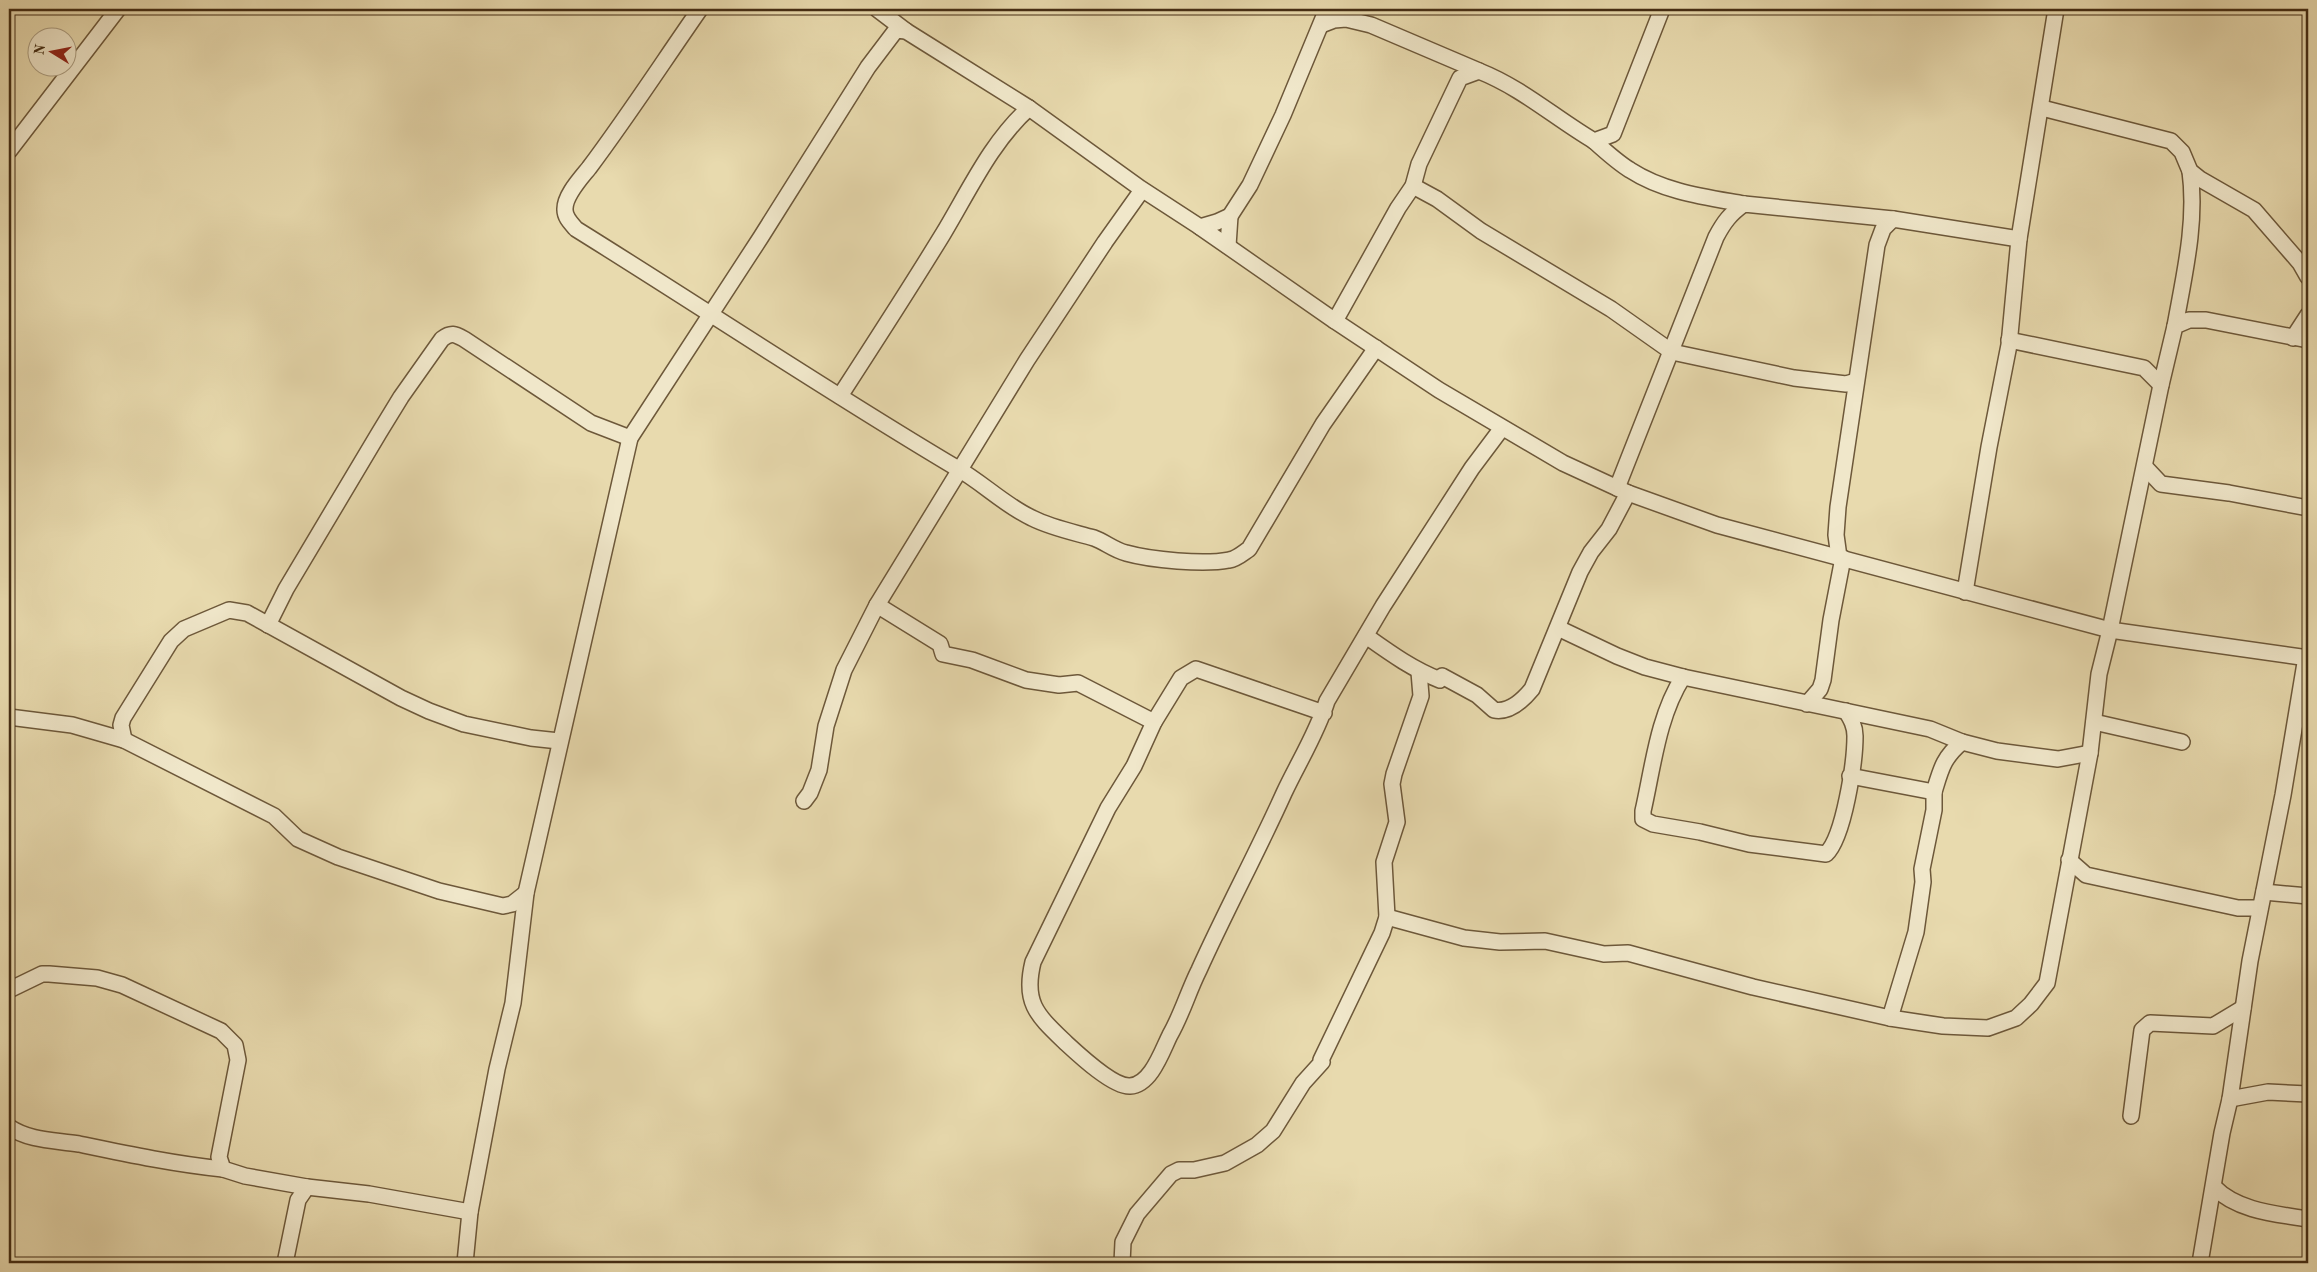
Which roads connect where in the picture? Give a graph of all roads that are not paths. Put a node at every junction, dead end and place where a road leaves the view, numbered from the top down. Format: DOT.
graph roads {
  1 [pos="118,9"];
  2 [pos="700,9"];
  3 [pos="877,9"];
  4 [pos="1327,9"];
  5 [pos="1662,9"];
  6 [pos="2056,9"];
  7 [pos="1341,14"];
  8 [pos="1321,25"];
  9 [pos="906,31"];
  10 [pos="1458,62"];
  11 [pos="1479,71"];
  12 [pos="1460,78"];
  13 [pos="1029,108"];
  14 [pos="2042,108"];
  15 [pos="1612,134"];
  16 [pos="1594,141"];
  17 [pos="9,151"];
  18 [pos="1613,158"];
  19 [pos="2190,171"];
  20 [pos="1413,186"];
  21 [pos="1142,190"];
  22 [pos="1744,204"];
  23 [pos="1230,216"];
  24 [pos="1892,219"];
  25 [pos="1200,227"];
  26 [pos="2019,238"];
  27 [pos="1228,246"];
  28 [pos="2308,277"];
  29 [pos="710,315"];
  30 [pos="2308,315"];
  31 [pos="1335,321"];
  32 [pos="2175,326"];
  33 [pos="2301,339"];
  34 [pos="2009,340"];
  35 [pos="1376,348"];
  36 [pos="1672,352"];
  37 [pos="2161,385"];
  38 [pos="1852,387"];
  39 [pos="840,396"];
  40 [pos="1502,428"];
  41 [pos="630,438"];
  42 [pos="2145,467"];
  43 [pos="961,470"];
  44 [pos="2161,484"];
  45 [pos="1623,490"];
  46 [pos="2139,497"];
  47 [pos="2308,508"];
  48 [pos="1841,557"];
  49 [pos="1965,592"];
  50 [pos="877,606"];
  51 [pos="268,625"];
  52 [pos="1558,628"];
  53 [pos="2110,630"];
  54 [pos="1366,636"];
  55 [pos="2307,658"];
  56 [pos="1419,672"];
  57 [pos="1682,677"];
  58 [pos="1820,689"];
  59 [pos="1808,704"];
  60 [pos="1828,708"];
  61 [pos="1846,711"];
  62 [pos="1324,713"];
  63 [pos="1872,716"];
  64 [pos="9,717"];
  65 [pos="1154,722"];
  66 [pos="2094,722"];
  67 [pos="1855,735"];
  68 [pos="124,740"];
  69 [pos="559,741"];
  70 [pos="1962,742"];
  71 [pos="2182,742"];
  72 [pos="2090,753"];
  73 [pos="1850,776"];
  74 [pos="1934,792"];
  75 [pos="804,800"];
  76 [pos="2070,860"];
  77 [pos="2264,892"];
  78 [pos="526,893"];
  79 [pos="2308,896"];
  80 [pos="2260,908"];
  81 [pos="1387,916"];
  82 [pos="9,990"];
  83 [pos="2243,1008"];
  84 [pos="1890,1018"];
  85 [pos="2308,1094"];
  86 [pos="2230,1099"];
  87 [pos="2131,1116"];
  88 [pos="9,1127"];
  89 [pos="223,1169"];
  90 [pos="307,1187"];
  91 [pos="2214,1187"];
  92 [pos="470,1212"];
  93 [pos="2308,1219"];
  94 [pos="285,1263"];
  95 [pos="465,1263"];
  96 [pos="1122,1263"];
  97 [pos="2200,1263"];
  1 -- 17 [label="street"];
  2 -- 29 [label="street"];
  3 -- 9 [label="street"];
  4 -- 8 [label="street"];
  5 -- 15 [label="street"];
  6 -- 14 [label="street"];
  7 -- 8 [label="street"];
  7 -- 10 [label="street"];
  8 -- 23 [label="street"];
  9 -- 13 [label="street"];
  9 -- 29 [label="street"];
  10 -- 11 [label="street"];
  10 -- 12 [label="street"];
  11 -- 12 [label="street"];
  11 -- 16 [label="street"];
  12 -- 20 [label="street"];
  13 -- 21 [label="street"];
  13 -- 39 [label="street"];
  14 -- 19 [label="street"];
  14 -- 26 [label="street"];
  15 -- 16 [label="street"];
  15 -- 18 [label="street"];
  16 -- 18 [label="street"];
  18 -- 22 [label="street"];
  19 -- 28 [label="street"];
  19 -- 32 [label="street"];
  20 -- 31 [label="street"];
  20 -- 36 [label="street"];
  21 -- 25 [label="street"];
  21 -- 43 [label="street"];
  22 -- 24 [label="street"];
  22 -- 36 [label="street"];
  23 -- 25 [label="street"];
  23 -- 27 [label="street"];
  24 -- 26 [label="street"];
  24 -- 38 [label="street"];
  25 -- 27 [label="street"];
  26 -- 34 [label="street"];
  27 -- 31 [label="street"];
  29 -- 39 [label="street"];
  29 -- 41 [label="street"];
  30 -- 33 [label="street"];
  31 -- 35 [label="street"];
  32 -- 33 [label="street"];
  32 -- 37 [label="street"];
  34 -- 37 [label="street"];
  34 -- 49 [label="street"];
  35 -- 40 [label="street"];
  35 -- 43 [label="street"];
  36 -- 38 [label="street"];
  36 -- 45 [label="street"];
  37 -- 42 [label="street"];
  38 -- 48 [label="street"];
  39 -- 43 [label="street"];
  40 -- 45 [label="street"];
  40 -- 54 [label="street"];
  41 -- 51 [label="street"];
  41 -- 69 [label="street"];
  42 -- 44 [label="street"];
  42 -- 46 [label="street"];
  43 -- 50 [label="street"];
  44 -- 46 [label="street"];
  44 -- 47 [label="street"];
  45 -- 48 [label="street"];
  45 -- 52 [label="street"];
  46 -- 53 [label="street"];
  48 -- 49 [label="street"];
  48 -- 58 [label="street"];
  49 -- 53 [label="street"];
  50 -- 65 [label="street"];
  50 -- 75 [label="street"];
  51 -- 68 [label="street"];
  51 -- 69 [label="street"];
  52 -- 56 [label="street"];
  52 -- 57 [label="street"];
  53 -- 55 [label="street"];
  53 -- 66 [label="street"];
  54 -- 56 [label="street"];
  54 -- 62 [label="street"];
  55 -- 77 [label="street"];
  56 -- 81 [label="street"];
  57 -- 59 [label="street"];
  57 -- 73 [label="street"];
  58 -- 59 [label="street"];
  58 -- 60 [label="street"];
  59 -- 60 [label="street"];
  60 -- 61 [label="street"];
  61 -- 63 [label="street"];
  61 -- 67 [label="street"];
  62 -- 65 [label="street"];
  62 -- 65 [label="street"];
  63 -- 67 [label="street"];
  63 -- 70 [label="street"];
  64 -- 68 [label="street"];
  66 -- 71 [label="street"];
  66 -- 72 [label="street"];
  67 -- 73 [label="street"];
  68 -- 78 [label="street"];
  69 -- 78 [label="street"];
  70 -- 72 [label="street"];
  70 -- 74 [label="street"];
  72 -- 76 [label="street"];
  73 -- 74 [label="street"];
  74 -- 84 [label="street"];
  76 -- 80 [label="street"];
  76 -- 84 [label="street"];
  77 -- 79 [label="street"];
  77 -- 80 [label="street"];
  78 -- 92 [label="street"];
  80 -- 83 [label="street"];
  81 -- 84 [label="street"];
  81 -- 96 [label="street"];
  82 -- 89 [label="street"];
  83 -- 86 [label="street"];
  83 -- 87 [label="street"];
  85 -- 86 [label="street"];
  86 -- 91 [label="street"];
  88 -- 89 [label="street"];
  89 -- 90 [label="street"];
  90 -- 92 [label="street"];
  90 -- 94 [label="street"];
  91 -- 93 [label="street"];
  91 -- 97 [label="street"];
  92 -- 95 [label="street"];
}
